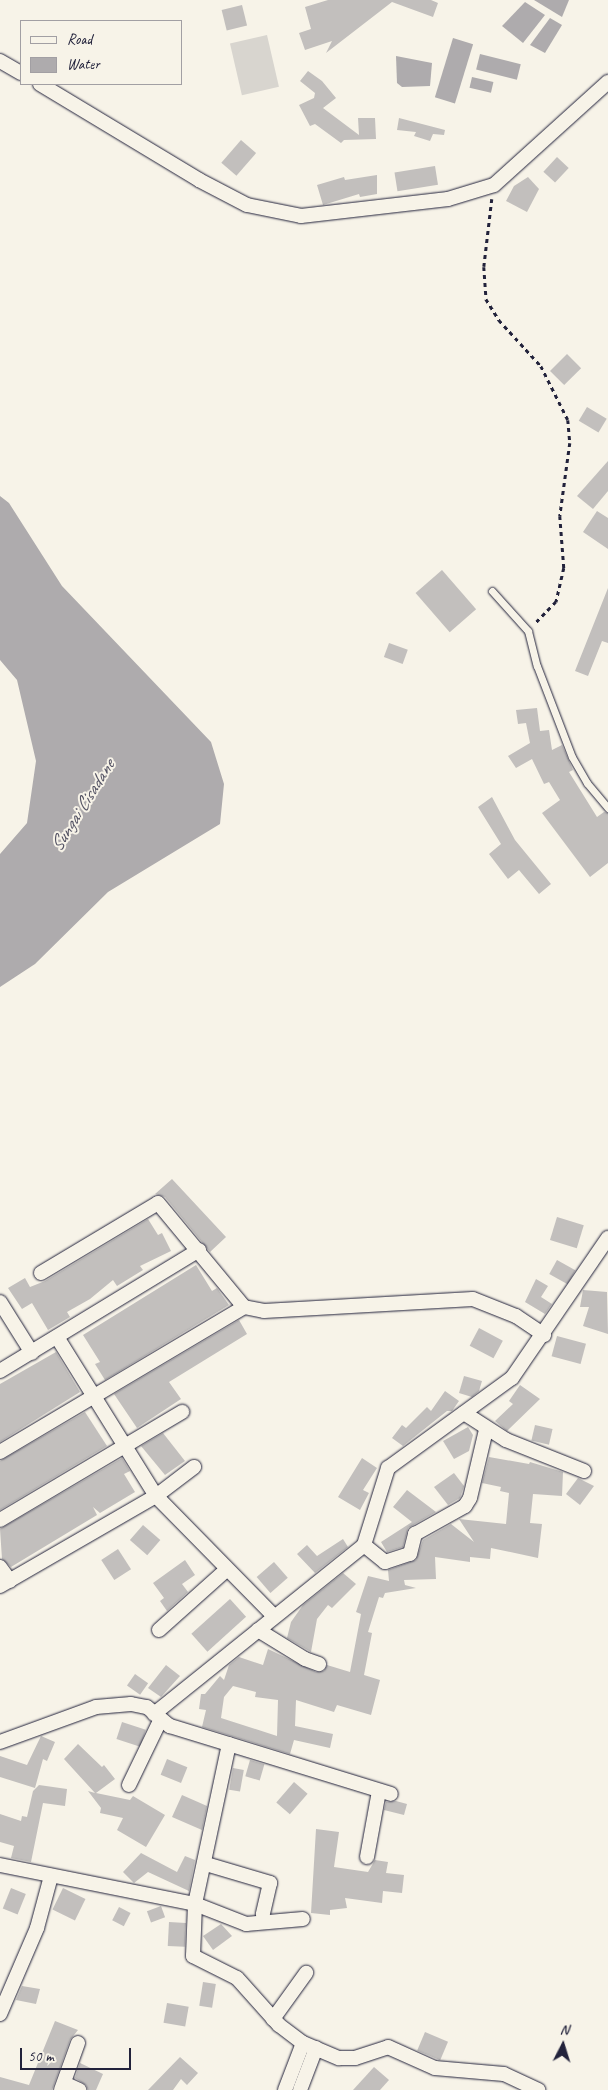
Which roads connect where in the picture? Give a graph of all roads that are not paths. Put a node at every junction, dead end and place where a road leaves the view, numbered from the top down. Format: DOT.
graph roads {
  1 [pos="0,61"];
  2 [pos="20,72"];
  3 [pos="608,82"];
  4 [pos="42,85"];
  5 [pos="492,591"];
  6 [pos="608,808"];
  7 [pos="608,1238"];
  8 [pos="199,1250"];
  9 [pos="41,1273"];
  10 [pos="0,1302"];
  11 [pos="244,1307"];
  12 [pos="544,1335"];
  13 [pos="57,1337"];
  14 [pos="32,1353"];
  15 [pos="0,1371"];
  16 [pos="94,1396"];
  17 [pos="182,1412"];
  18 [pos="464,1413"];
  19 [pos="486,1430"];
  20 [pos="125,1446"];
  21 [pos="0,1452"];
  22 [pos="194,1466"];
  23 [pos="584,1471"];
  24 [pos="156,1496"];
  25 [pos="0,1520"];
  26 [pos="364,1545"];
  27 [pos="0,1567"];
  28 [pos="226,1570"];
  29 [pos="5,1583"];
  30 [pos="274,1616"];
  31 [pos="159,1630"];
  32 [pos="258,1630"];
  33 [pos="318,1664"];
  34 [pos="157,1718"];
  35 [pos="0,1730"];
  36 [pos="14,1736"];
  37 [pos="0,1742"];
  38 [pos="229,1744"];
  39 [pos="128,1785"];
  40 [pos="367,1857"];
  41 [pos="206,1864"];
  42 [pos="0,1865"];
  43 [pos="51,1876"];
  44 [pos="195,1904"];
  45 [pos="263,1914"];
  46 [pos="303,1919"];
  47 [pos="306,1973"];
  48 [pos="0,2014"];
  49 [pos="273,2019"];
  50 [pos="78,2042"];
  51 [pos="310,2046"];
  52 [pos="63,2086"];
  53 [pos="79,2090"];
  54 [pos="285,2090"];
  55 [pos="300,2090"];
  56 [pos="538,2090"];
  1 -- 2 [label="street"];
  3 -- 4 [label="street"];
  5 -- 6 [label="lane"];
  7 -- 12 [label="street"];
  8 -- 9 [label="street"];
  8 -- 11 [label="street"];
  8 -- 13 [label="street"];
  10 -- 14 [label="street"];
  11 -- 12 [label="street"];
  11 -- 16 [label="street"];
  12 -- 18 [label="street"];
  13 -- 14 [label="street"];
  13 -- 16 [label="street"];
  14 -- 15 [label="street"];
  16 -- 20 [label="street"];
  16 -- 21 [label="street"];
  17 -- 20 [label="street"];
  18 -- 19 [label="street"];
  18 -- 26 [label="street"];
  19 -- 23 [label="street"];
  19 -- 26 [label="street"];
  20 -- 24 [label="street"];
  20 -- 25 [label="street"];
  22 -- 24 [label="street"];
  24 -- 28 [label="street"];
  24 -- 29 [label="street"];
  26 -- 30 [label="street"];
  27 -- 29 [label="street"];
  28 -- 30 [label="street"];
  28 -- 31 [label="street"];
  30 -- 32 [label="street"];
  32 -- 33 [label="street"];
  32 -- 34 [label="street"];
  34 -- 36 [label="street"];
  34 -- 38 [label="street"];
  34 -- 39 [label="street"];
  35 -- 36 [label="street"];
  36 -- 37 [label="street"];
  38 -- 40 [label="street"];
  38 -- 41 [label="street"];
  41 -- 44 [label="street"];
  41 -- 45 [label="street"];
  42 -- 43 [label="street"];
  43 -- 44 [label="street"];
  43 -- 48 [label="street"];
  44 -- 46 [label="street"];
  44 -- 49 [label="street"];
  47 -- 49 [label="street"];
  49 -- 51 [label="street"];
  50 -- 52 [label="street"];
  51 -- 54 [label="street"];
  51 -- 55 [label="street"];
  51 -- 56 [label="street"];
  52 -- 53 [label="street"];
}
